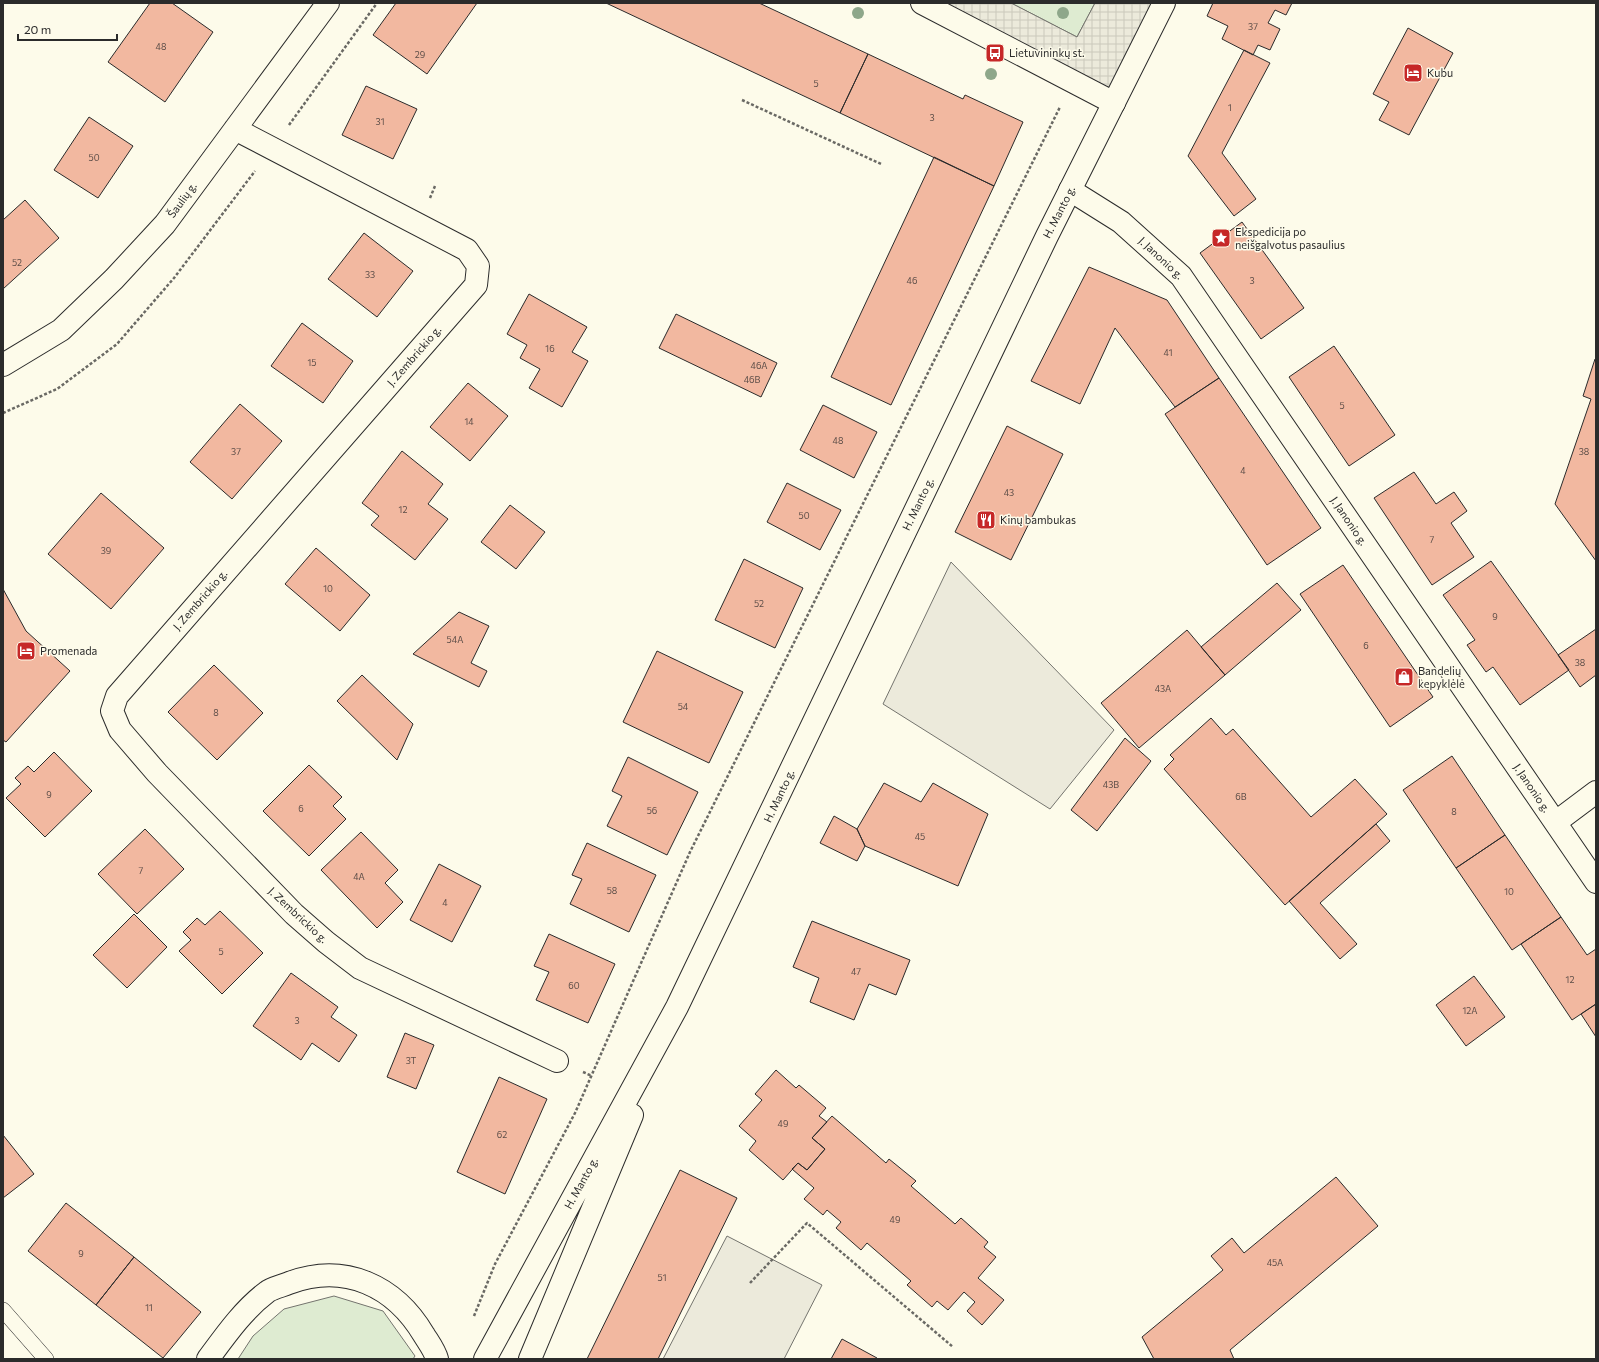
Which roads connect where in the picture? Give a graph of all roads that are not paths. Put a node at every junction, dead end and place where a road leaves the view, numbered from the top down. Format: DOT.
graph roads {
  1 [pos="328,3"];
  2 [pos="922,3"];
  3 [pos="1164,3"];
  4 [pos="1114,103"];
  5 [pos="235,129"];
  6 [pos="1070,190"];
  7 [pos="3,365"];
  8 [pos="1596,792"];
  9 [pos="1556,822"];
  10 [pos="1596,882"];
  11 [pos="677,1007"];
  12 [pos="557,1061"];
  13 [pos="3,1310"];
  14 [pos="46,1359"];
  15 [pos="208,1359"];
  16 [pos="437,1359"];
  17 [pos="485,1359"];
  18 [pos="530,1359"];
  1 -- 5 [label="street, Šaulių g."];
  2 -- 4 [label="street"];
  3 -- 4 [label="street, H. Manto g."];
  4 -- 6 [label="street, H. Manto g."];
  5 -- 7 [label="street, Šaulių g."];
  5 -- 12 [label="street, J. Zembrickio g."];
  6 -- 9 [label="street, J. Janonio g."];
  6 -- 11 [label="street, H. Manto g."];
  8 -- 9 [label="street"];
  9 -- 10 [label="street, J. Janonio g."];
  11 -- 17 [label="street, H. Manto g."];
  11 -- 18 [label="street, H. Manto g."];
  13 -- 14 [label="lane"];
  15 -- 16 [label="street"];
}
